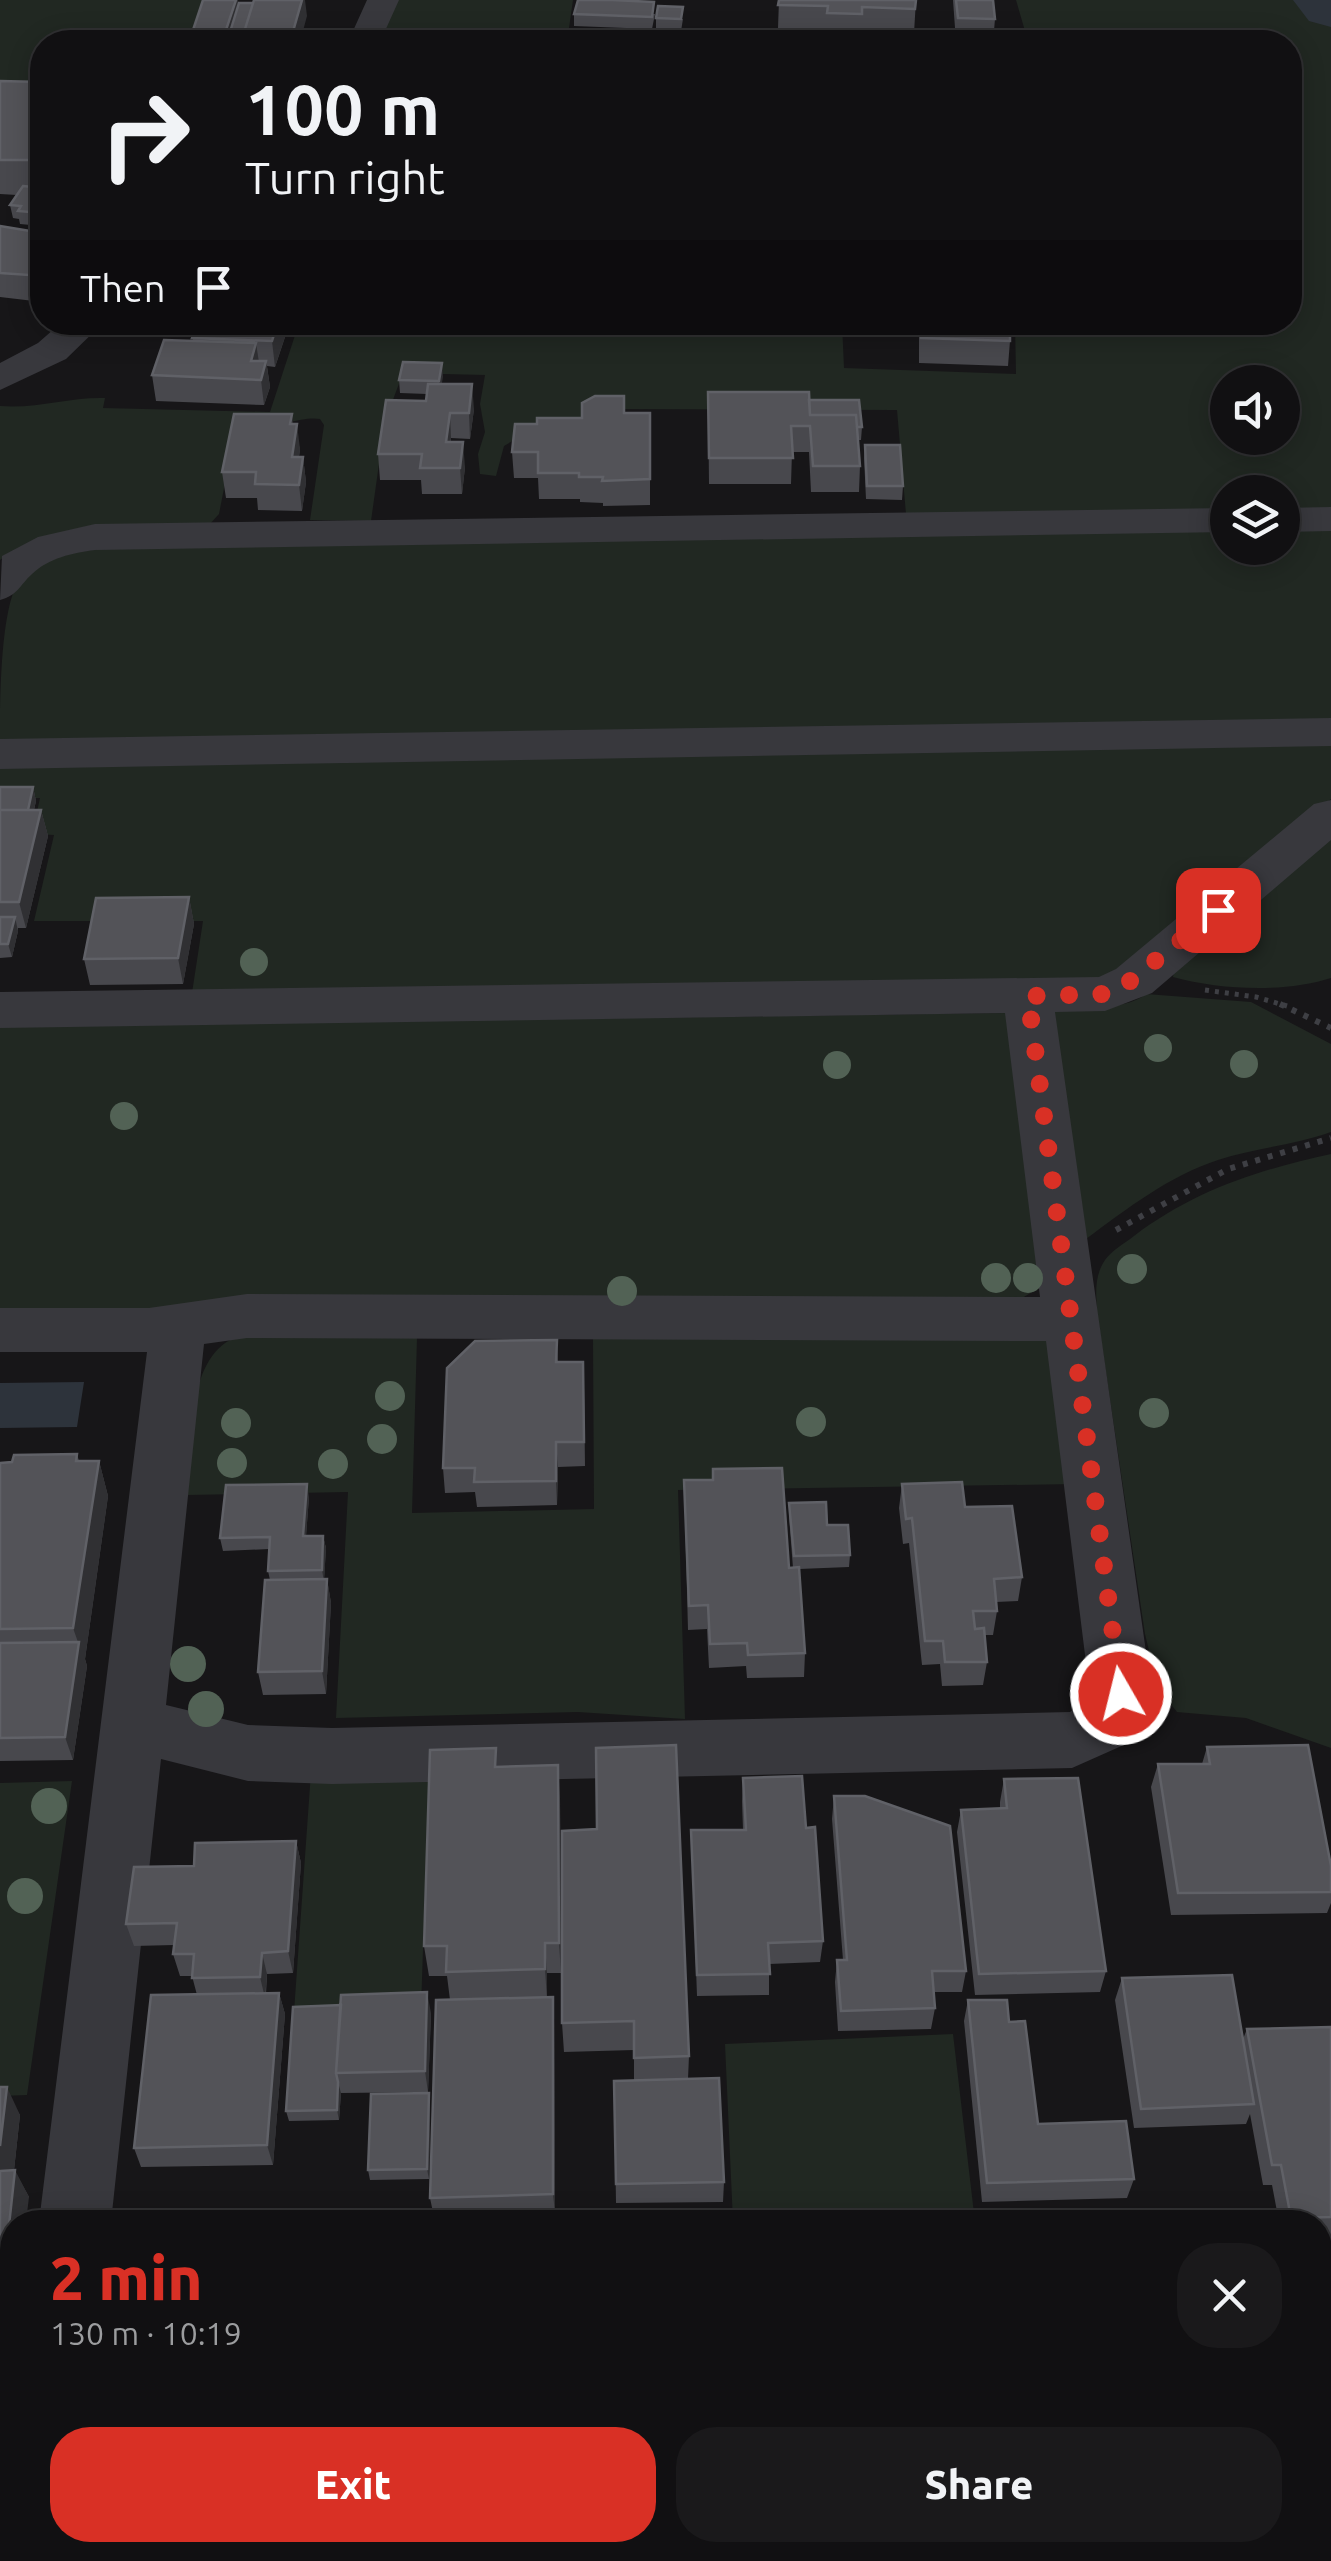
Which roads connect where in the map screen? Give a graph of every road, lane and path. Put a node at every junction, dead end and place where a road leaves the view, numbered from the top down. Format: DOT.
graph roads {
  1 [pos="382,0"];
  2 [pos="369,30"];
  3 [pos="70,335"];
  4 [pos="0,378"];
  5 [pos="1331,519"];
  6 [pos="1210,520"];
  7 [pos="1300,520"];
  8 [pos="0,587"];
  9 [pos="1331,732"];
  10 [pos="0,754"];
  11 [pos="1331,815"];
  12 [pos="1134,981"];
  13 [pos="1028,996"];
  14 [pos="0,1010"];
  15 [pos="1331,1028"];
  16 [pos="1331,1138"];
  17 [pos="1067,1294"];
  18 [pos="178,1328"];
  19 [pos="0,1330"];
  20 [pos="133,1724"];
  21 [pos="77,2210"];
  1 -- 2 [label="street"];
  3 -- 4 [label="street"];
  5 -- 7 [label="street"];
  6 -- 8 [label="street"];
  9 -- 10 [label="street"];
  11 -- 12 [label="street"];
  12 -- 13 [label="street"];
  12 -- 15 [label="path"];
  13 -- 14 [label="street"];
  13 -- 17 [label="street"];
  16 -- 17 [label="path"];
  17 -- 18 [label="street"];
  17 -- 20 [label="street"];
  18 -- 19 [label="street"];
  18 -- 20 [label="street"];
  20 -- 21 [label="street"];
}
